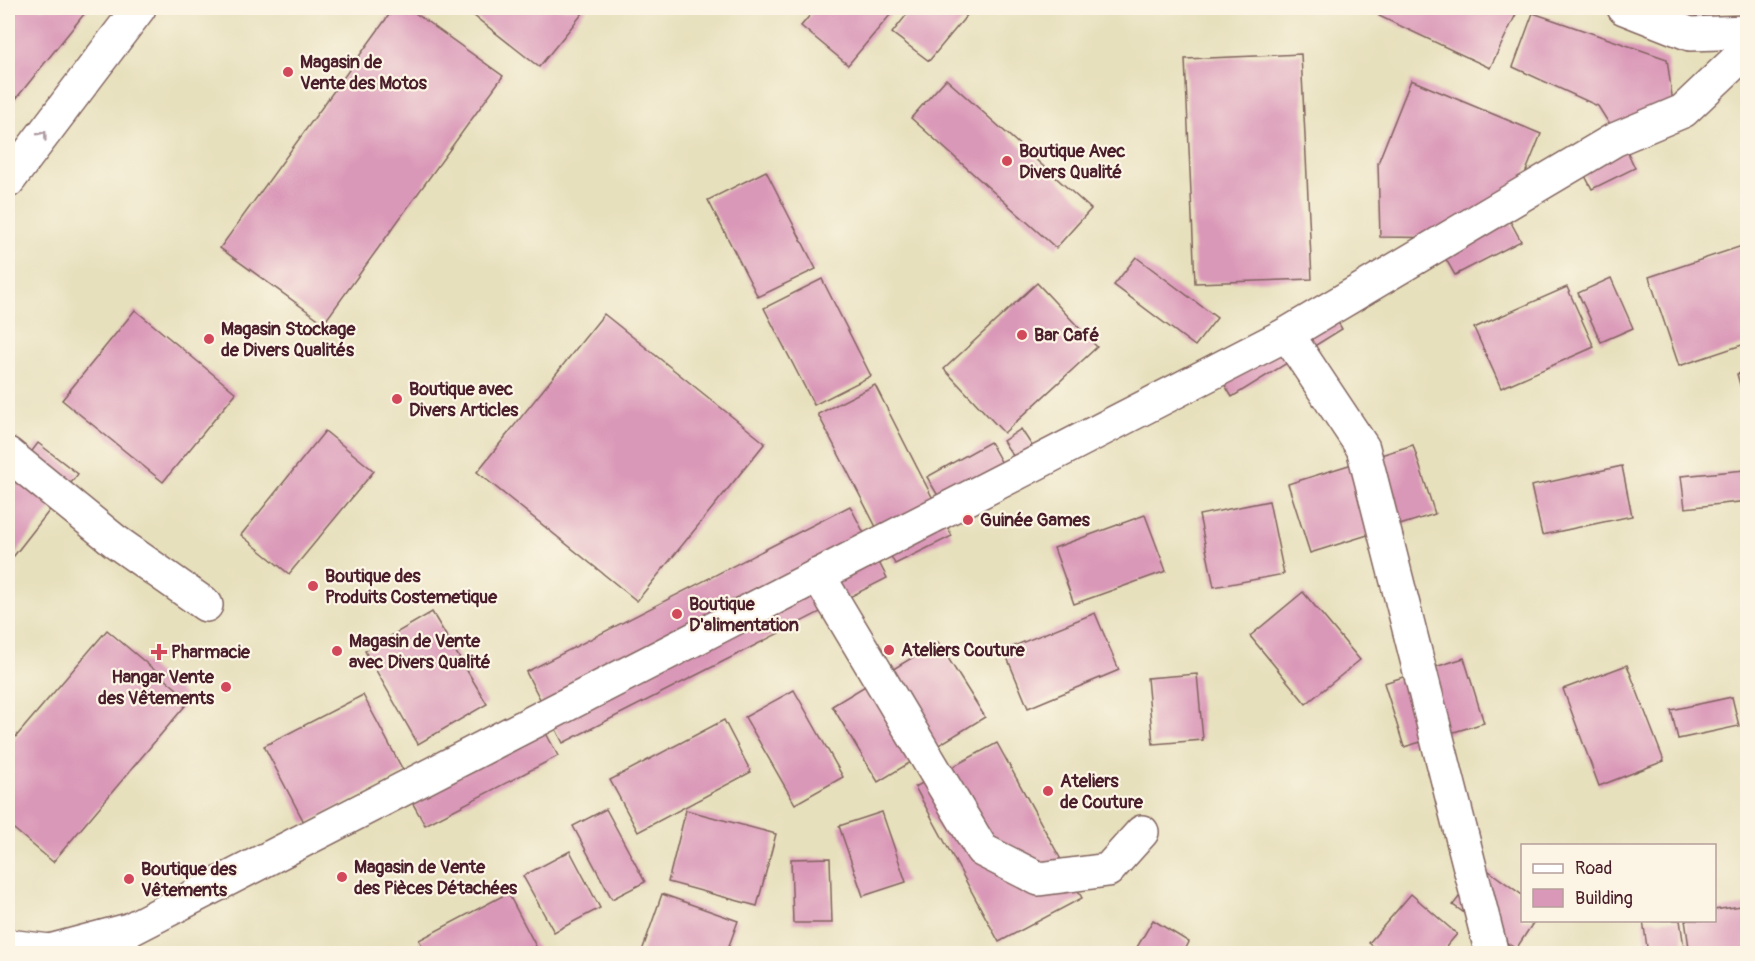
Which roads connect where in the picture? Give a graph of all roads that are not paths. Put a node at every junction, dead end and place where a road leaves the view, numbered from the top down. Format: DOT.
graph roads {
  1 [pos="139,8"];
  2 [pos="1624,8"];
  3 [pos="1747,32"];
  4 [pos="9,177"];
  5 [pos="1287,334"];
  6 [pos="8,454"];
  7 [pos="818,575"];
  8 [pos="206,605"];
  9 [pos="1142,832"];
  10 [pos="8,946"];
  11 [pos="1492,954"];
  4 -- 1 [label="main road, one-way"];
  2 -- 3 [label="main road"];
  3 -- 5 [label="main road"];
  5 -- 7 [label="main road"];
  5 -- 11 [label="main road"];
  6 -- 8 [label="main road"];
  7 -- 9 [label="main road"];
  7 -- 10 [label="main road"];
}
